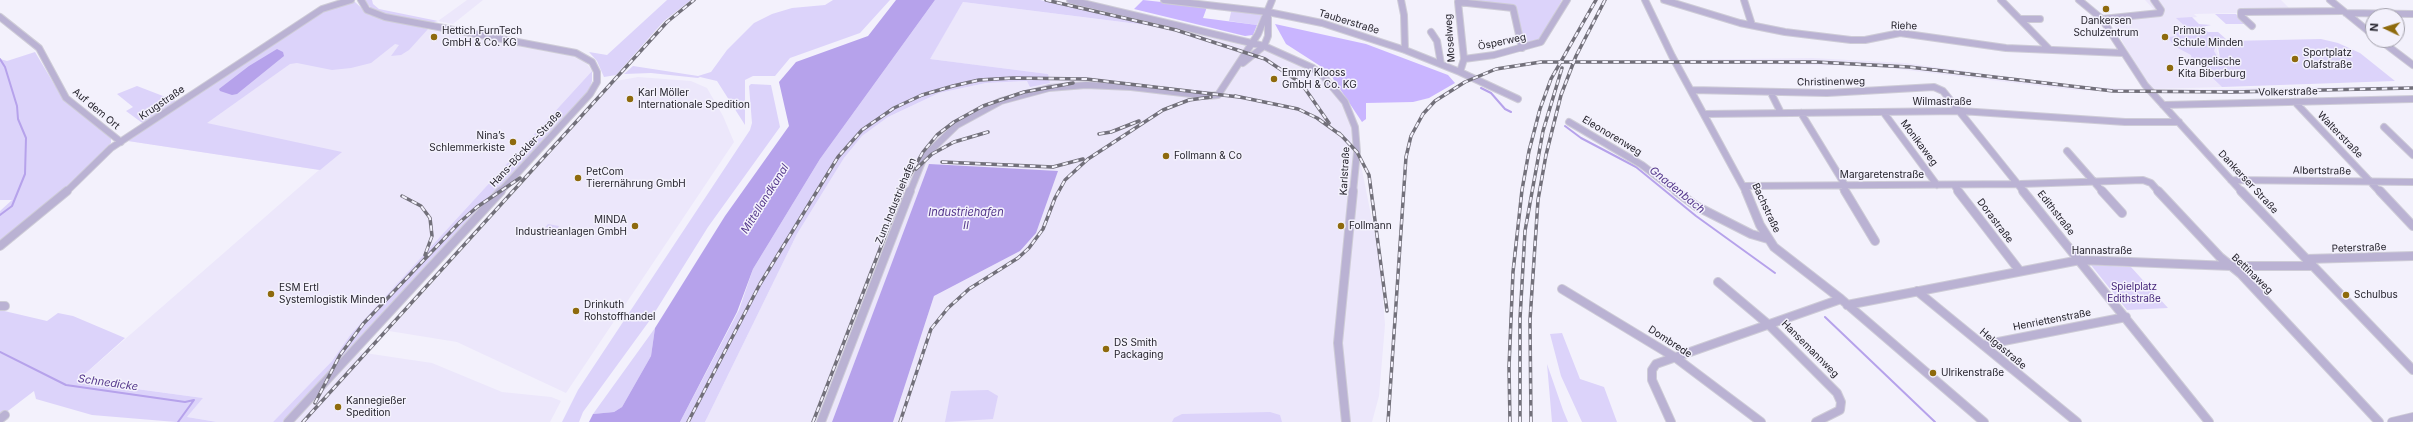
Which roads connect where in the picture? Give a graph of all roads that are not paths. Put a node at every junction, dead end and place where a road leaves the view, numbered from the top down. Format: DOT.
graph roads {
  1 [pos="351,0"];
  2 [pos="361,0"];
  3 [pos="1070,0"];
  4 [pos="1164,0"];
  5 [pos="1272,0"];
  6 [pos="1401,0"];
  7 [pos="1567,0"];
  8 [pos="1645,0"];
  9 [pos="1664,0"];
  10 [pos="1744,0"];
  11 [pos="2001,0"];
  12 [pos="2079,0"];
  13 [pos="2154,0"];
  14 [pos="2330,0"];
  15 [pos="1268,12"];
  16 [pos="2344,12"];
  17 [pos="2413,14"];
  18 [pos="0,17"];
  19 [pos="2021,19"];
  20 [pos="2040,19"];
  21 [pos="2102,19"];
  22 [pos="1752,25"];
  23 [pos="2252,26"];
  24 [pos="2365,28"];
  25 [pos="1214,32"];
  26 [pos="1431,32"];
  27 [pos="1253,42"];
  28 [pos="1264,46"];
  29 [pos="1522,48"];
  30 [pos="2391,48"];
  31 [pos="2049,49"];
  32 [pos="1405,50"];
  33 [pos="1247,52"];
  34 [pos="2123,53"];
  35 [pos="1464,59"];
  36 [pos="1441,64"];
  37 [pos="2413,65"];
  38 [pos="1238,67"];
  39 [pos="1460,72"];
  40 [pos="1692,90"];
  41 [pos="1771,93"];
  42 [pos="1518,99"];
  43 [pos="2413,99"];
  44 [pos="2294,102"];
  45 [pos="2163,105"];
  46 [pos="1961,111"];
  47 [pos="1781,113"];
  48 [pos="1884,113"];
  49 [pos="1705,114"];
  50 [pos="1801,114"];
  51 [pos="1569,122"];
  52 [pos="2179,122"];
  53 [pos="2384,127"];
  54 [pos="121,142"];
  55 [pos="2067,151"];
  56 [pos="2413,155"];
  57 [pos="2231,180"];
  58 [pos="2094,181"];
  59 [pos="2372,182"];
  60 [pos="2413,182"];
  61 [pos="2020,184"];
  62 [pos="1843,185"];
  63 [pos="1937,185"];
  64 [pos="1954,185"];
  65 [pos="1744,186"];
  66 [pos="2122,213"];
  67 [pos="2413,226"];
  68 [pos="1768,239"];
  69 [pos="1875,241"];
  70 [pos="0,246"];
  71 [pos="2413,256"];
  72 [pos="2306,259"];
  73 [pos="2080,260"];
  74 [pos="2231,266"];
  75 [pos="2313,266"];
  76 [pos="2019,270"];
  77 [pos="1718,282"];
  78 [pos="1562,289"];
  79 [pos="1917,291"];
  80 [pos="1844,302"];
  81 [pos="2126,316"];
  82 [pos="1769,325"];
  83 [pos="1983,345"];
  84 [pos="1676,358"];
  85 [pos="2413,370"];
  86 [pos="2413,417"];
  87 [pos="288,422"];
  88 [pos="821,422"];
  89 [pos="1346,422"];
  90 [pos="1670,422"];
  91 [pos="1761,422"];
  92 [pos="1816,422"];
  93 [pos="1984,422"];
  94 [pos="2077,422"];
  95 [pos="2209,422"];
  96 [pos="2379,422"];
  97 [pos="2392,422"];
  1 -- 54 [label="street, Krugstraße"];
  2 -- 87 [label="street, Hans-Böckler-Straße"];
  3 -- 25 [label="street, Karlstraße"];
  4 -- 15 [label="street, Tauberstraße"];
  5 -- 15 [label="street"];
  6 -- 32 [label="street"];
  7 -- 29 [label="street, Ösperweg"];
  8 -- 40 [label="street, Bachstraße"];
  9 -- 22 [label="street, Riehe"];
  10 -- 22 [label="street"];
  11 -- 19 [label="street"];
  12 -- 21 [label="street, Dankerser Straße"];
  13 -- 21 [label="street"];
  14 -- 16 [label="street"];
  15 -- 27 [label="street, Zum Industriehafen"];
  15 -- 28 [label="street"];
  15 -- 32 [label="street, Tauberstraße"];
  16 -- 17 [label="street"];
  16 -- 23 [label="street"];
  16 -- 24 [label="street"];
  18 -- 54 [label="street, Auf dem Ort"];
  19 -- 20 [label="street"];
  19 -- 31 [label="street"];
  21 -- 34 [label="street, Dankerser Straße"];
  22 -- 31 [label="street, Riehe"];
  25 -- 27 [label="street, Karlstraße"];
  25 -- 33 [label="street"];
  26 -- 36 [label="street"];
  27 -- 28 [label="street, Karlstraße"];
  27 -- 33 [label="street, Zum Industriehafen"];
  28 -- 38 [label="street, Zum Industriehafen"];
  28 -- 89 [label="street, Karlstraße"];
  29 -- 35 [label="street, Ösperweg"];
  29 -- 35 [label="street, Moselweg"];
  30 -- 37 [label="street"];
  31 -- 34 [label="street, Riehe"];
  32 -- 36 [label="street, Tauberstraße"];
  33 -- 38 [label="street, Zum Industriehafen"];
  34 -- 45 [label="street, Dankerser Straße"];
  35 -- 39 [label="street, Moselweg"];
  36 -- 39 [label="street, Tauberstraße"];
  38 -- 88 [label="street, Zum Industriehafen"];
  39 -- 42 [label="street, Tauberstraße"];
  40 -- 41 [label="street, Christinenweg"];
  40 -- 49 [label="street, Bachstraße"];
  41 -- 46 [label="street, Christinenweg"];
  41 -- 47 [label="street"];
  43 -- 44 [label="street, Volkerstraße"];
  44 -- 45 [label="street, Volkerstraße"];
  44 -- 59 [label="street, Walterstraße"];
  45 -- 52 [label="street, Dankerser Straße"];
  46 -- 48 [label="street, Wilmastraße"];
  46 -- 52 [label="street, Wilmastraße"];
  46 -- 61 [label="street, Edithstraße"];
  47 -- 49 [label="street, Wilmastraße"];
  47 -- 50 [label="street, Wilmastraße"];
  48 -- 50 [label="street, Wilmastraße"];
  48 -- 63 [label="street, Monikaweg"];
  49 -- 65 [label="street, Bachstraße"];
  50 -- 62 [label="street"];
  51 -- 68 [label="street, Eleonorenweg"];
  52 -- 57 [label="street, Dankerser Straße"];
  53 -- 56 [label="street"];
  54 -- 70 [label="street, Krugstraße"];
  55 -- 58 [label="street"];
  57 -- 59 [label="street, Albertstraße"];
  57 -- 72 [label="street, Dankerser Straße"];
  58 -- 61 [label="street, Bettinaweg"];
  58 -- 66 [label="street"];
  58 -- 74 [label="street, Bettinaweg"];
  59 -- 60 [label="street, Albertstraße"];
  59 -- 67 [label="street, Walterstraße"];
  61 -- 64 [label="street, Margaretenstraße"];
  61 -- 73 [label="street, Edithstraße"];
  62 -- 63 [label="street, Margaretenstraße"];
  62 -- 65 [label="street, Margaretenstraße"];
  62 -- 69 [label="street"];
  63 -- 64 [label="street, Margaretenstraße"];
  64 -- 76 [label="street, Dorastraße"];
  65 -- 68 [label="street, Bachstraße"];
  68 -- 80 [label="street, Bachstraße"];
  71 -- 72 [label="street, Peterstraße"];
  72 -- 75 [label="street, Dankerser Straße"];
  73 -- 74 [label="street, Hannastraße"];
  73 -- 76 [label="street, Hannastraße"];
  73 -- 81 [label="street, Edithstraße"];
  74 -- 75 [label="street, Hannastraße"];
  74 -- 96 [label="street, Bettinaweg"];
  75 -- 85 [label="street, Dankerser Straße"];
  76 -- 79 [label="street, Hannastraße"];
  77 -- 82 [label="street"];
  78 -- 84 [label="street, Dombrede"];
  79 -- 80 [label="street, Hannastraße"];
  79 -- 83 [label="street, Helgastraße"];
  80 -- 82 [label="street, Hannastraße"];
  80 -- 93 [label="street, Bachstraße"];
  81 -- 83 [label="street, Henriettenstraße"];
  81 -- 95 [label="street, Edithstraße"];
  82 -- 84 [label="street, Hannastraße"];
  82 -- 92 [label="street, Hansemannweg"];
  83 -- 94 [label="street, Helgastraße"];
  84 -- 90 [label="street, Hannastraße"];
  84 -- 91 [label="street, Dombrede"];
  86 -- 97 [label="street"];
}
